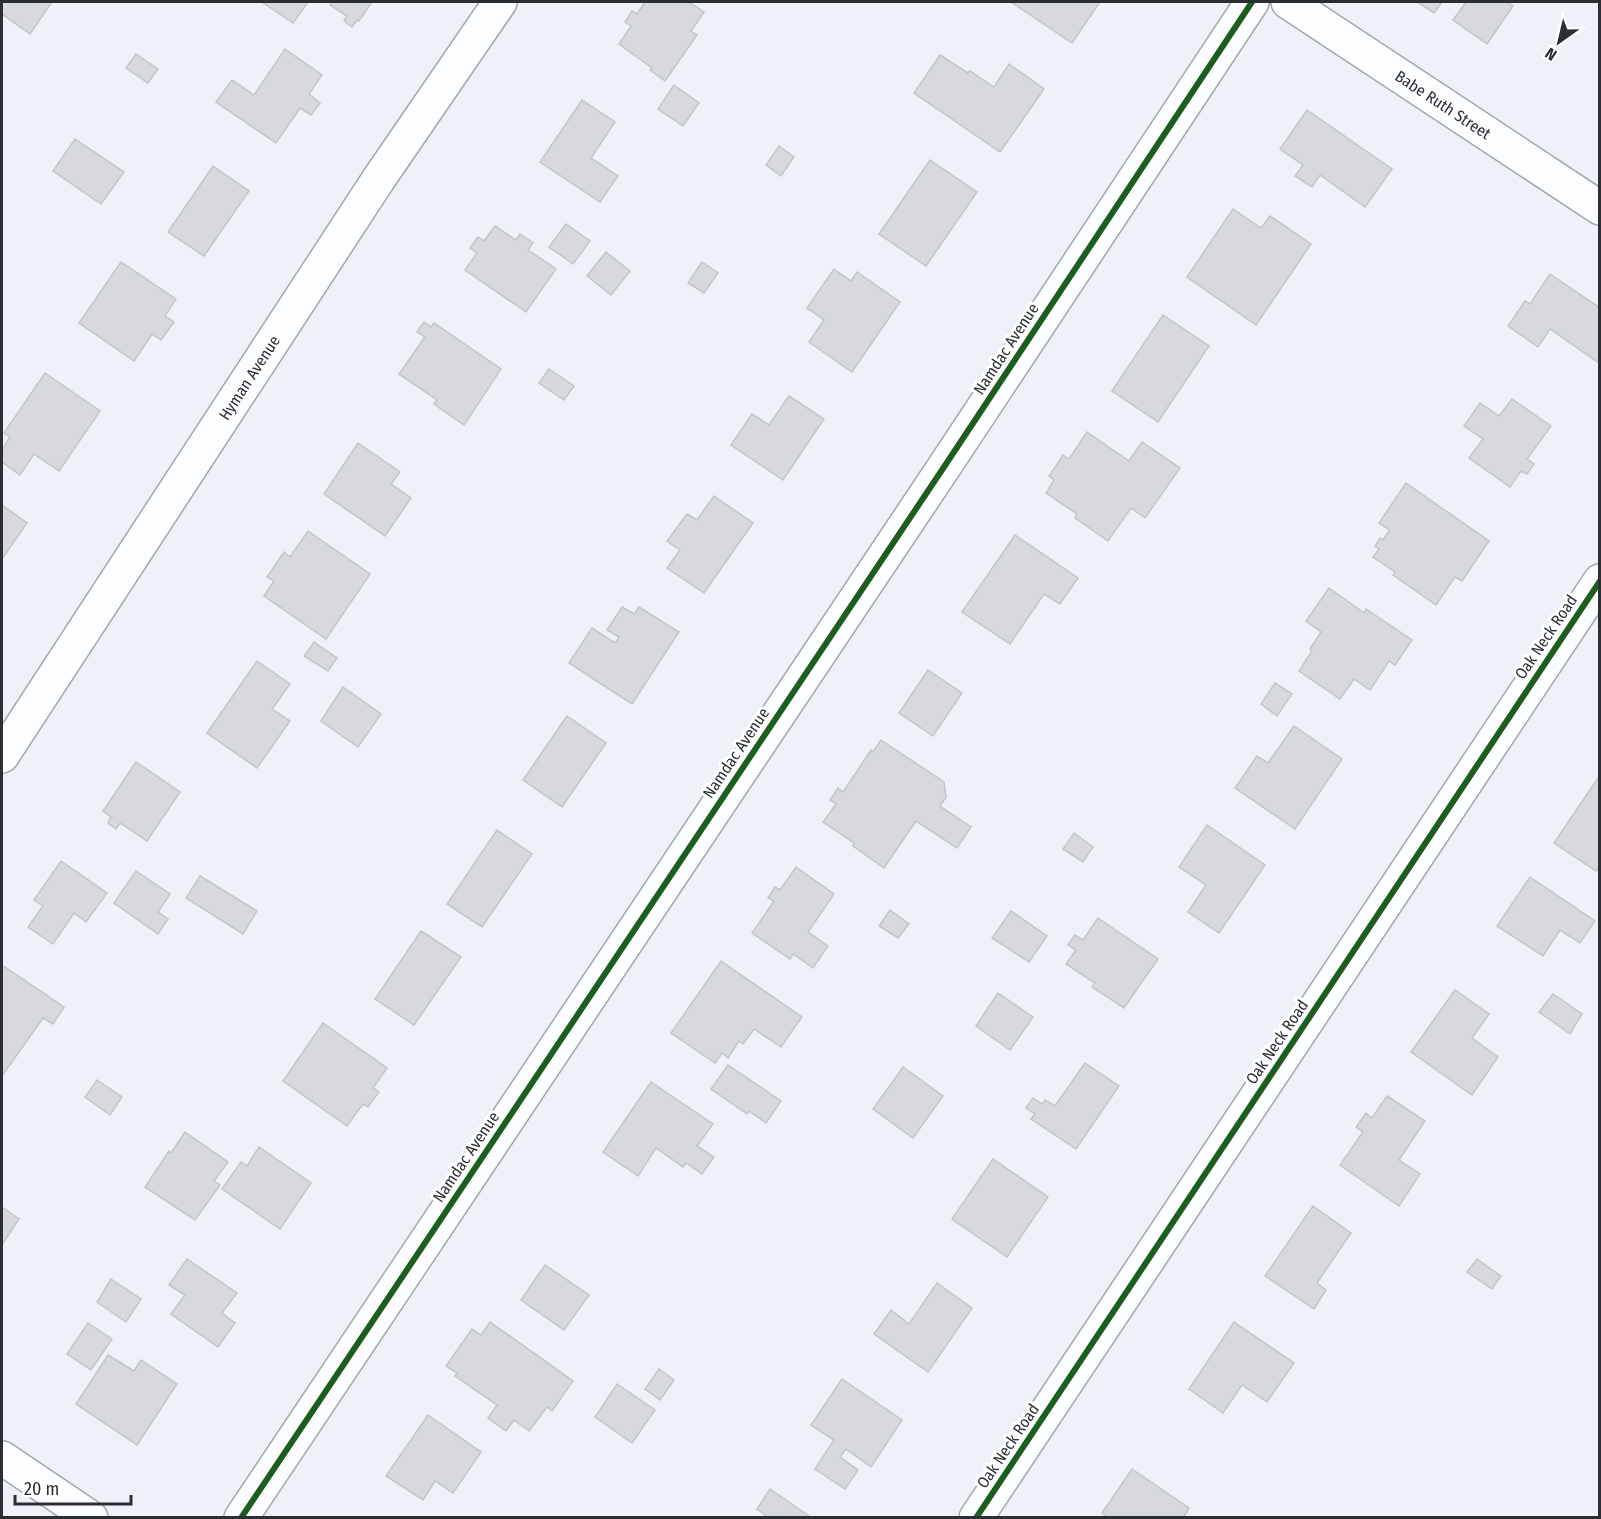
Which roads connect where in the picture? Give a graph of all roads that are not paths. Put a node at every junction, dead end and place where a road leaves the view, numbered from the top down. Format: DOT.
graph roads {
  1 [pos="500,2"];
  2 [pos="1252,2"];
  3 [pos="1288,2"];
  4 [pos="1599,208"];
  5 [pos="1599,581"];
  6 [pos="2,756"];
  7 [pos="2,1458"];
  8 [pos="91,1518"];
  9 [pos="241,1518"];
  10 [pos="976,1518"];
  1 -- 6 [label="street, Hyman Avenue"];
  2 -- 9 [label="street, Namdac Avenue"];
  3 -- 4 [label="street, Babe Ruth Street"];
  5 -- 10 [label="street, Oak Neck Road"];
  7 -- 8 [label="street"];
}
